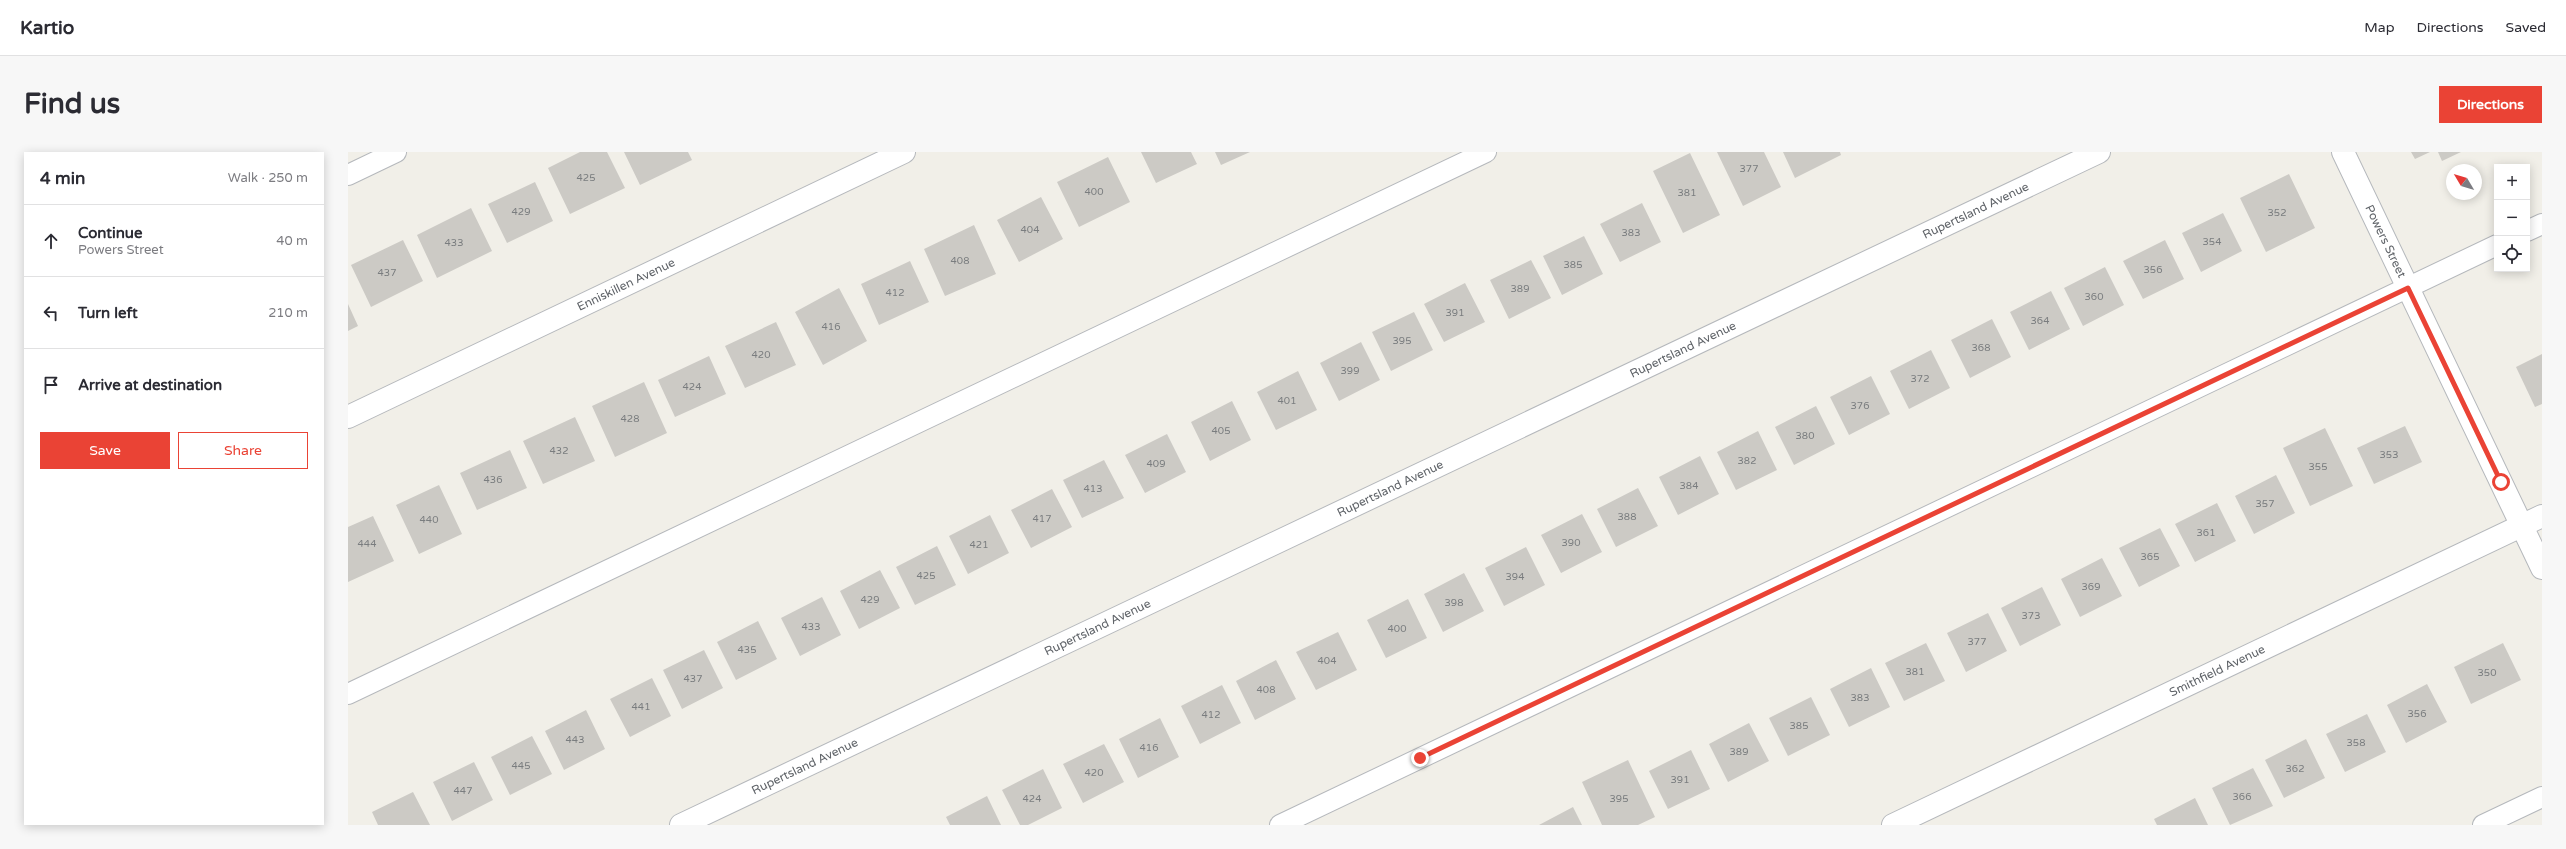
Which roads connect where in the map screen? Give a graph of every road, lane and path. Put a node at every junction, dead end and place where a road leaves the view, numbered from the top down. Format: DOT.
graph roads {
  1 [pos="396,152"];
  2 [pos="904,152"];
  3 [pos="1486,152"];
  4 [pos="2099,152"];
  5 [pos="2343,152"];
  6 [pos="348,175"];
  7 [pos="2542,224"];
  8 [pos="2530,230"];
  9 [pos="2494,246"];
  10 [pos="2408,288"];
  11 [pos="348,417"];
  12 [pos="2542,516"];
  13 [pos="2522,526"];
  14 [pos="2542,568"];
  15 [pos="348,694"];
  16 [pos="2542,797"];
  17 [pos="681,825"];
  18 [pos="1280,825"];
  19 [pos="1893,825"];
  20 [pos="2483,825"];
  1 -- 6 [label="lane"];
  2 -- 11 [label="street, Enniskillen Avenue"];
  3 -- 15 [label="lane"];
  4 -- 17 [label="street, Rupertsland Avenue"];
  5 -- 10 [label="street, Powers Street"];
  7 -- 8 [label="lane"];
  9 -- 10 [label="lane"];
  10 -- 13 [label="street, Powers Street"];
  10 -- 18 [label="lane"];
  12 -- 13 [label="street, Smithfield Avenue"];
  13 -- 14 [label="street, Powers Street"];
  13 -- 19 [label="street, Smithfield Avenue"];
  16 -- 20 [label="lane"];
}
